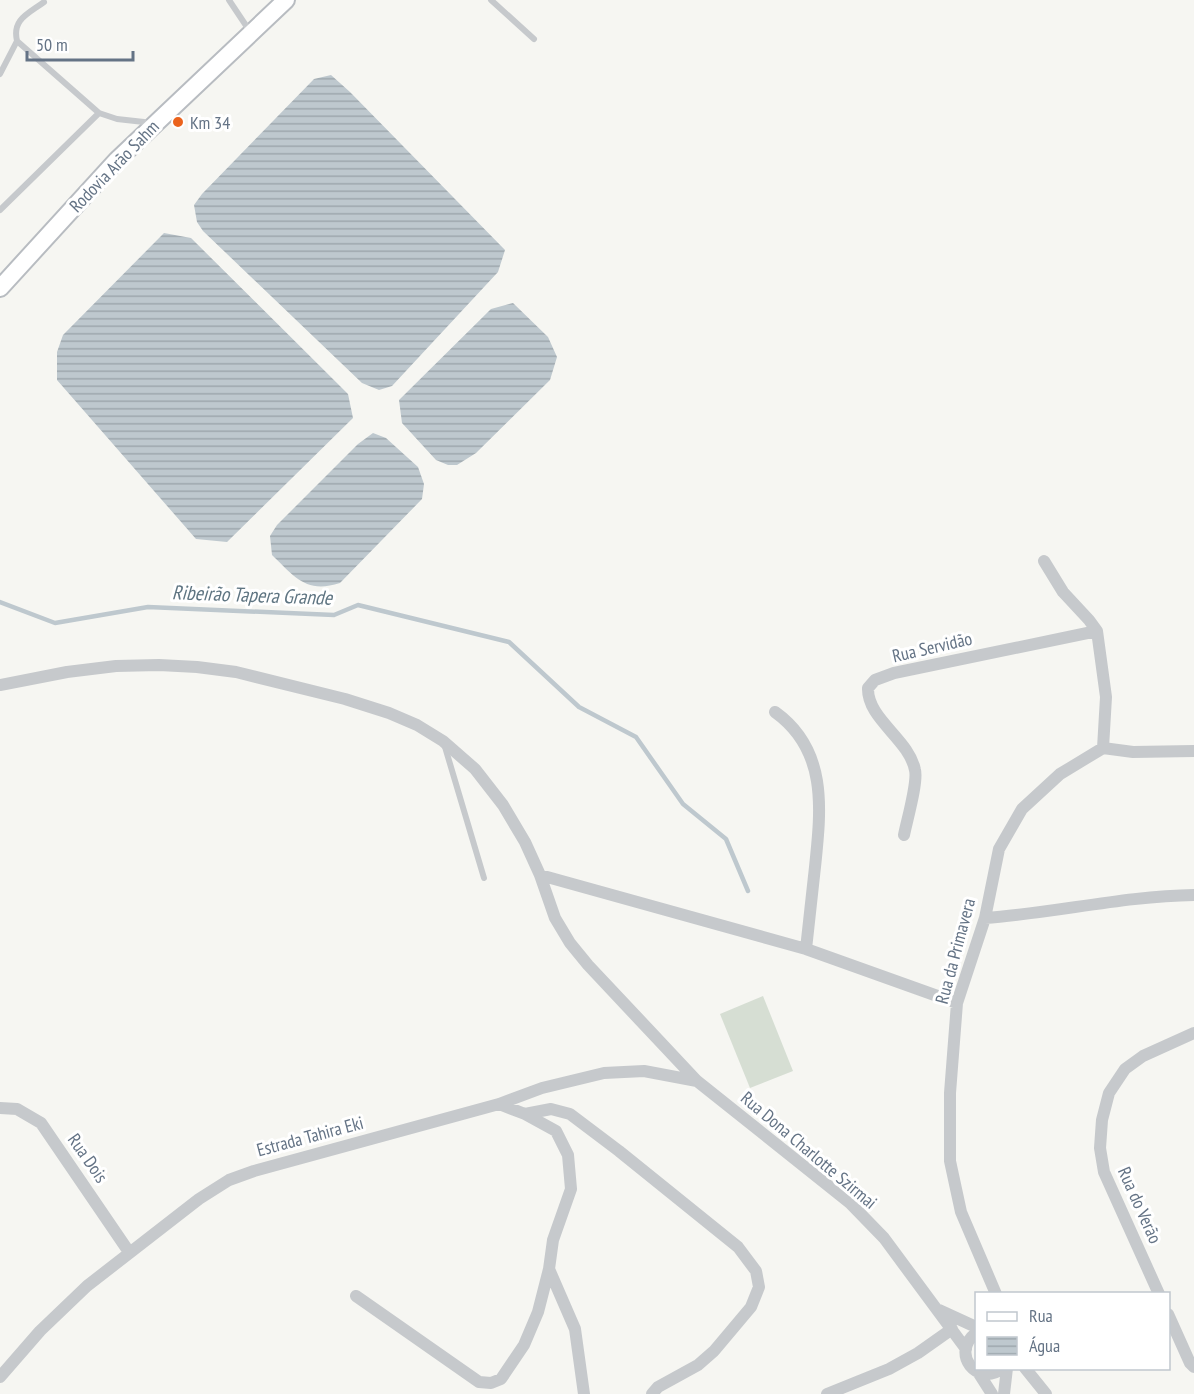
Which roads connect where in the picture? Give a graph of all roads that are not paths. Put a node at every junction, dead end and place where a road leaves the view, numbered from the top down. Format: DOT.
graph roads {
  1 [pos="229,0"];
  2 [pos="286,0"];
  3 [pos="491,0"];
  4 [pos="44,2"];
  5 [pos="251,34"];
  6 [pos="534,39"];
  7 [pos="17,41"];
  8 [pos="0,74"];
  9 [pos="99,113"];
  10 [pos="144,122"];
  11 [pos="0,210"];
  12 [pos="0,288"];
  13 [pos="1044,561"];
  14 [pos="1097,631"];
  15 [pos="0,685"];
  16 [pos="775,712"];
  17 [pos="443,741"];
  18 [pos="1103,748"];
  19 [pos="1194,751"];
  20 [pos="904,835"];
  21 [pos="540,875"];
  22 [pos="484,879"];
  23 [pos="1194,895"];
  24 [pos="985,918"];
  25 [pos="806,949"];
  26 [pos="957,1003"];
  27 [pos="1193,1034"];
  28 [pos="697,1081"];
  29 [pos="499,1104"];
  30 [pos="0,1108"];
  31 [pos="525,1114"];
  32 [pos="129,1252"];
  33 [pos="549,1269"];
  34 [pos="996,1292"];
  35 [pos="1159,1292"];
  36 [pos="356,1296"];
  37 [pos="937,1309"];
  38 [pos="1170,1318"];
  39 [pos="975,1327"];
  40 [pos="952,1329"];
  41 [pos="975,1335"];
  42 [pos="966,1349"];
  43 [pos="1194,1367"];
  44 [pos="975,1369"];
  45 [pos="1001,1370"];
  46 [pos="1005,1370"];
  47 [pos="1027,1370"];
  48 [pos="978,1372"];
  49 [pos="0,1377"];
  50 [pos="584,1394"];
  51 [pos="652,1394"];
  52 [pos="827,1394"];
  53 [pos="992,1394"];
  54 [pos="1004,1394"];
  55 [pos="1046,1394"];
  1 -- 5 [label="lane"];
  2 -- 5 [label="street, Rodovia Arão Sahm"];
  3 -- 6 [label="lane"];
  4 -- 7 [label="lane"];
  5 -- 12 [label="street, Rodovia Arão Sahm"];
  7 -- 8 [label="lane"];
  7 -- 9 [label="lane"];
  9 -- 10 [label="lane"];
  9 -- 11 [label="lane"];
  13 -- 14 [label="street"];
  14 -- 18 [label="street"];
  14 -- 20 [label="street, Rua Servidão"];
  15 -- 17 [label="street, Rua Dona Charlotte Szirmai"];
  16 -- 25 [label="street"];
  17 -- 21 [label="street, Rua Dona Charlotte Szirmai"];
  17 -- 22 [label="lane"];
  18 -- 19 [label="street"];
  18 -- 24 [label="street, Rua da Primavera"];
  21 -- 25 [label="street"];
  21 -- 28 [label="street, Rua Dona Charlotte Szirmai"];
  23 -- 24 [label="street"];
  24 -- 26 [label="street, Rua da Primavera"];
  25 -- 26 [label="street"];
  26 -- 34 [label="street, Rua da Primavera"];
  27 -- 35 [label="street, Rua do Verão"];
  28 -- 29 [label="street, Estrada Tahira Eki"];
  28 -- 37 [label="street, Rua Dona Charlotte Szirmai"];
  29 -- 31 [label="street"];
  29 -- 32 [label="street, Estrada Tahira Eki"];
  30 -- 32 [label="street, Rua Dois"];
  31 -- 33 [label="street"];
  31 -- 51 [label="street"];
  32 -- 49 [label="street, Estrada Tahira Eki"];
  33 -- 36 [label="street"];
  33 -- 50 [label="street"];
  37 -- 39 [label="street, Rua Dona Charlotte Szirmai"];
  37 -- 40 [label="street, Rua Dona Charlotte Szirmai"];
  38 -- 43 [label="street"];
  40 -- 42 [label="street, Rua Dona Charlotte Szirmai"];
  40 -- 52 [label="street"];
  41 -- 42 [label="street"];
  42 -- 44 [label="street, Rua Dona Charlotte Szirmai"];
  45 -- 48 [label="street"];
  46 -- 54 [label="street"];
  47 -- 55 [label="street"];
  48 -- 53 [label="street, Rua Dona Charlotte Szirmai"];
}
